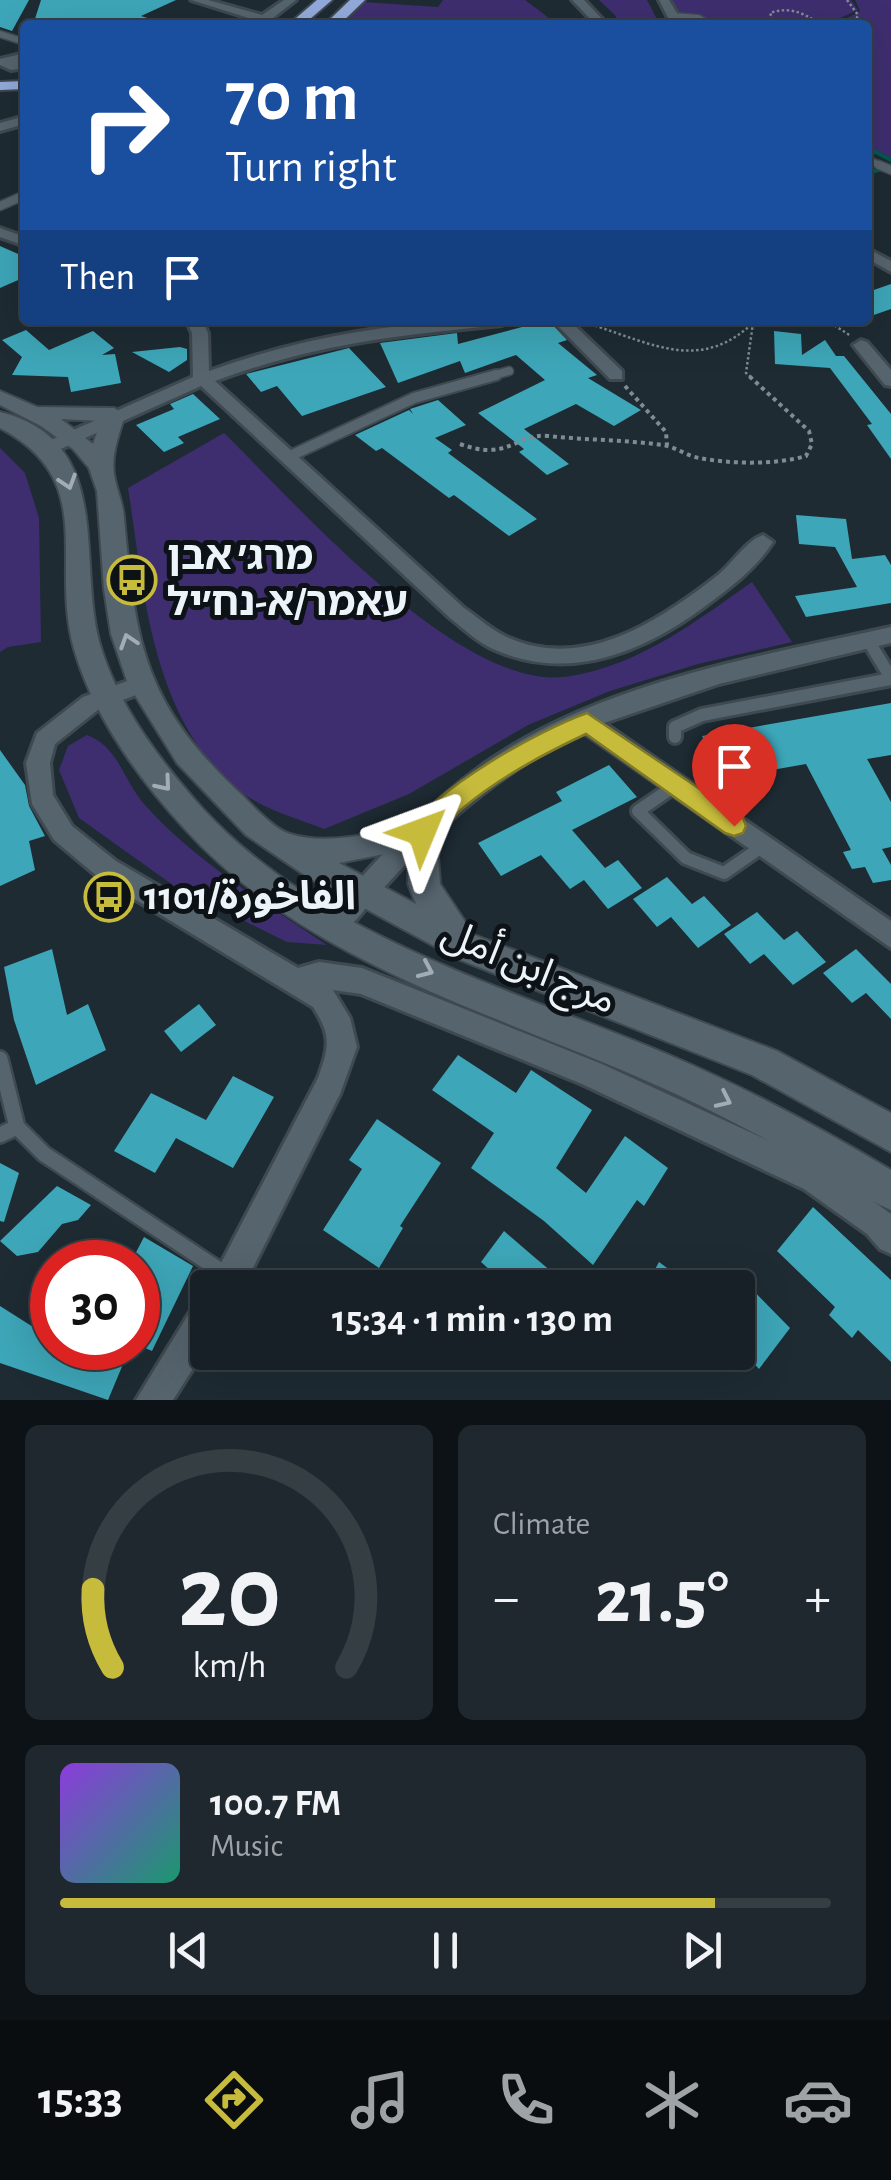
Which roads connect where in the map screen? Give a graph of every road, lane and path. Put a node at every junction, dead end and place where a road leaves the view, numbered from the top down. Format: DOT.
graph roads {
  1 [pos="196,0"];
  2 [pos="291,0"];
  3 [pos="326,0"];
  4 [pos="343,0"];
  5 [pos="358,0"];
  6 [pos="576,0"];
  7 [pos="254,20"];
  8 [pos="263,20"];
  9 [pos="301,20"];
  10 [pos="320,20"];
  11 [pos="336,20"];
  12 [pos="597,20"];
  13 [pos="773,20"];
  14 [pos="814,20"];
  15 [pos="196,325"];
  16 [pos="452,325"];
  17 [pos="565,325"];
  18 [pos="591,325"];
  19 [pos="751,325"];
  20 [pos="753,325"];
  21 [pos="833,325"];
  22 [pos="861,345"];
  23 [pos="509,371"];
  24 [pos="616,375"];
  25 [pos="201,377"];
  26 [pos="891,381"];
  27 [pos="0,398"];
  28 [pos="31,411"];
  29 [pos="114,415"];
  30 [pos="0,418"];
  31 [pos="61,441"];
  32 [pos="460,444"];
  33 [pos="667,445"];
  34 [pos="288,457"];
  35 [pos="104,468"];
  36 [pos="763,542"];
  37 [pos="879,638"];
  38 [pos="891,679"];
  39 [pos="144,683"];
  40 [pos="108,699"];
  41 [pos="587,722"];
  42 [pos="675,738"];
  43 [pos="676,785"];
  44 [pos="427,828"];
  45 [pos="286,845"];
  46 [pos="763,846"];
  47 [pos="364,892"];
  48 [pos="337,924"];
  49 [pos="891,936"];
  50 [pos="478,952"];
  51 [pos="297,981"];
  52 [pos="0,1059"];
  53 [pos="17,1128"];
  54 [pos="891,1134"];
  55 [pos="0,1136"];
  56 [pos="891,1191"];
  57 [pos="891,1238"];
  58 [pos="210,1270"];
  59 [pos="233,1270"];
  60 [pos="190,1342"];
  61 [pos="153,1400"];
  1 -- 7 [label="street"];
  2 -- 8 [label="street"];
  3 -- 9 [label="highway"];
  4 -- 10 [label="highway"];
  5 -- 11 [label="highway"];
  6 -- 12 [label="street"];
  13 -- 14 [label="path"];
  15 -- 25 [label="street"];
  16 -- 25 [label="street"];
  17 -- 24 [label="street"];
  18 -- 19 [label="path"];
  20 -- 33 [label="path"];
  21 -- 22 [label="path"];
  22 -- 26 [label="street"];
  23 -- 34 [label="lane"];
  24 -- 33 [label="path"];
  25 -- 29 [label="street"];
  25 -- 34 [label="street"];
  27 -- 28 [label="street, مرج ابن أمل"];
  28 -- 29 [label="street"];
  28 -- 31 [label="street, مرج ابن أمل"];
  29 -- 31 [label="street"];
  29 -- 35 [label="street"];
  30 -- 31 [label="street, مرج ابن أمل"];
  31 -- 35 [label="street, مرج ابن أمل"];
  31 -- 40 [label="street, مرج ابن أمل, one-way"];
  32 -- 33 [label="path"];
  34 -- 36 [label="street"];
  39 -- 35 [label="street, مرج ابن أمل, one-way"];
  37 -- 38 [label="lane"];
  37 -- 41 [label="street"];
  38 -- 42 [label="lane"];
  39 -- 40 [label="street"];
  39 -- 45 [label="street, مرج ابن أمل"];
  40 -- 48 [label="street, مرج ابن أمل, one-way"];
  40 -- 51 [label="street"];
  41 -- 43 [label="street"];
  41 -- 44 [label="street"];
  43 -- 46 [label="street"];
  43 -- 46 [label="lane"];
  44 -- 45 [label="street"];
  44 -- 47 [label="street"];
  44 -- 50 [label="street"];
  45 -- 47 [label="street, مرج ابن أمل"];
  46 -- 49 [label="street"];
  47 -- 48 [label="street"];
  47 -- 50 [label="street, مرج ابن أمل"];
  48 -- 56 [label="street, مرج ابن أمل, one-way"];
  50 -- 54 [label="street, مرج ابن أمل"];
  51 -- 57 [label="street"];
  51 -- 59 [label="street"];
  52 -- 53 [label="lane"];
  53 -- 55 [label="lane"];
  53 -- 58 [label="lane"];
  60 -- 61 [label="street"];
}
